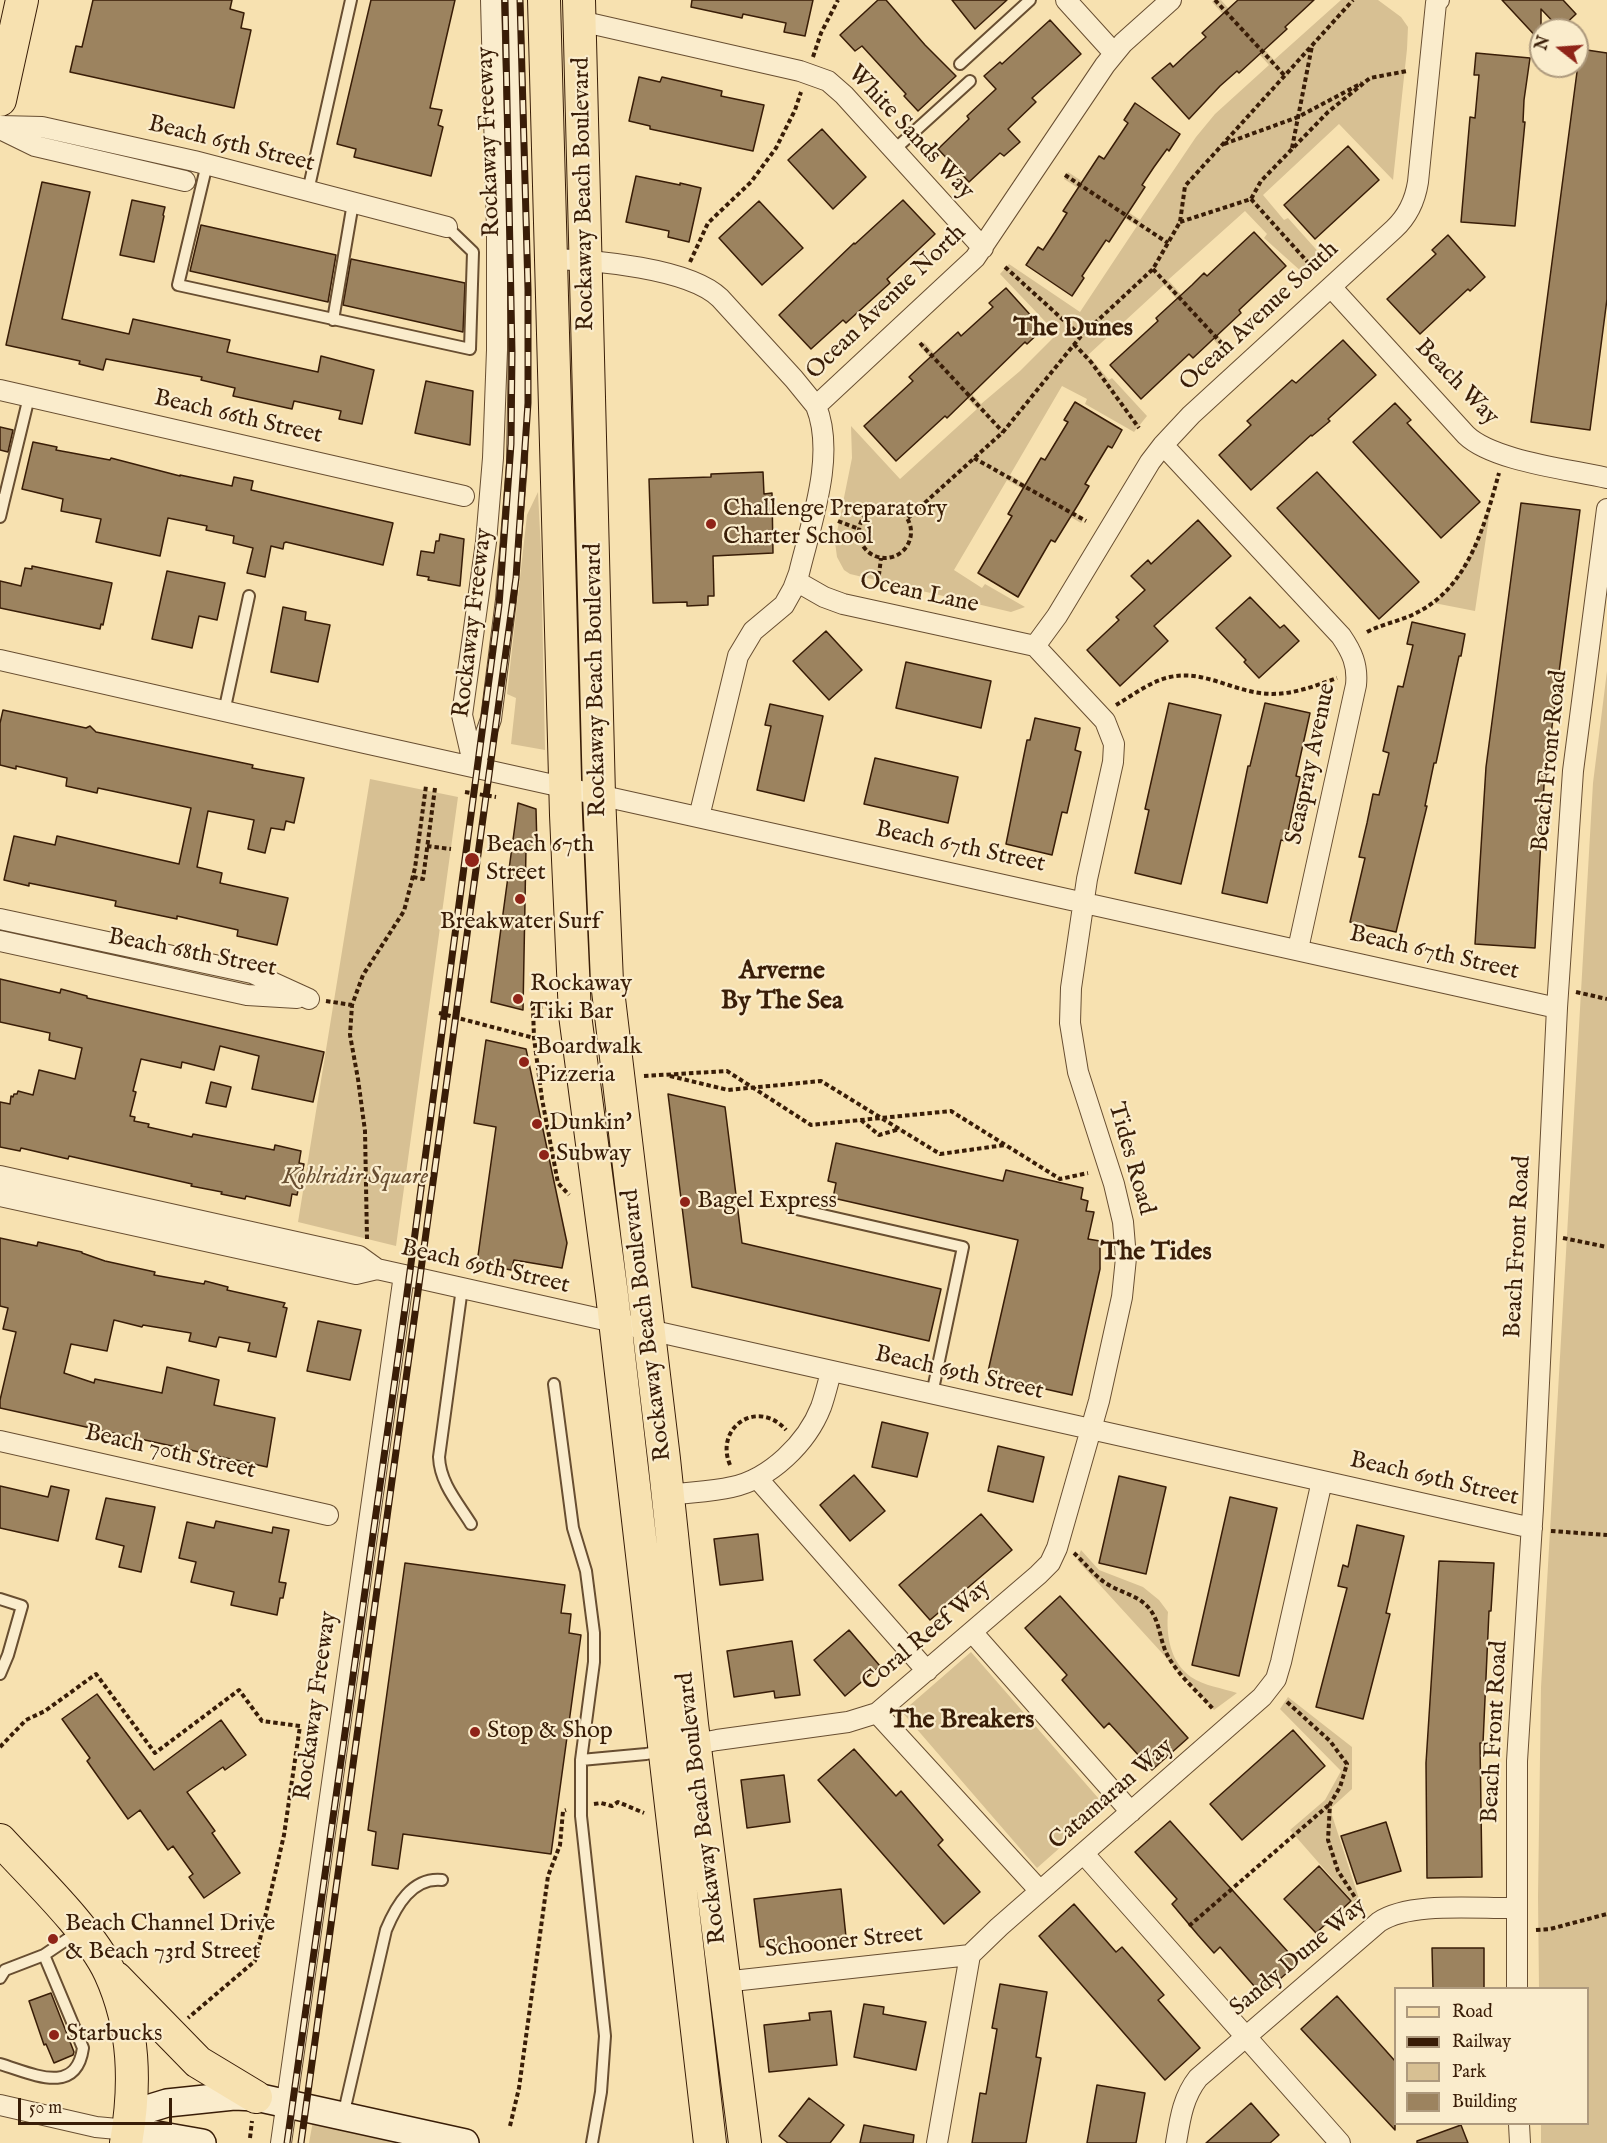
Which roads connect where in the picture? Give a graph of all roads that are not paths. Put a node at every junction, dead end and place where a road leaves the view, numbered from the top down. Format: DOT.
graph roads {
  1 [pos="22,0"];
  2 [pos="351,0"];
  3 [pos="491,0"];
  4 [pos="512,0"];
  5 [pos="544,0"];
  6 [pos="1030,0"];
  7 [pos="1066,0"];
  8 [pos="1171,0"];
  9 [pos="1435,1"];
  10 [pos="580,11"];
  11 [pos="1114,53"];
  12 [pos="960,64"];
  13 [pos="970,81"];
  14 [pos="0,99"];
  15 [pos="0,128"];
  16 [pos="894,150"];
  17 [pos="207,164"];
  18 [pos="185,181"];
  19 [pos="308,191"];
  20 [pos="353,202"];
  21 [pos="447,227"];
  22 [pos="983,248"];
  23 [pos="552,259"];
  24 [pos="586,260"];
  25 [pos="1331,287"];
  26 [pos="333,320"];
  27 [pos="0,390"];
  28 [pos="29,397"];
  29 [pos="816,406"];
  30 [pos="1163,445"];
  31 [pos="1607,478"];
  32 [pos="464,496"];
  33 [pos="2,500"];
  34 [pos="1607,509"];
  35 [pos="0,516"];
  36 [pos="796,581"];
  37 [pos="249,596"];
  38 [pos="1035,646"];
  39 [pos="0,660"];
  40 [pos="224,712"];
  41 [pos="474,767"];
  42 [pos="566,787"];
  43 [pos="599,795"];
  44 [pos="699,817"];
  45 [pos="1084,901"];
  46 [pos="0,919"];
  47 [pos="0,941"];
  48 [pos="1298,950"];
  49 [pos="1557,1008"];
  50 [pos="614,1052"];
  51 [pos="580,1054"];
  52 [pos="0,1176"];
  53 [pos="0,1196"];
  54 [pos="792,1208"];
  55 [pos="376,1269"];
  56 [pos="404,1275"];
  57 [pos="462,1288"];
  58 [pos="615,1323"];
  59 [pos="650,1331"];
  60 [pos="831,1372"];
  61 [pos="554,1384"];
  62 [pos="932,1394"];
  63 [pos="1091,1430"];
  64 [pos="0,1441"];
  65 [pos="758,1478"];
  66 [pos="1322,1481"];
  67 [pos="668,1495"];
  68 [pos="328,1515"];
  69 [pos="471,1524"];
  70 [pos="1541,1530"];
  71 [pos="0,1599"];
  72 [pos="972,1632"];
  73 [pos="0,1640"];
  74 [pos="12,1643"];
  75 [pos="927,1671"];
  76 [pos="0,1674"];
  77 [pos="877,1713"];
  78 [pos="695,1744"];
  79 [pos="664,1751"];
  80 [pos="581,1760"];
  81 [pos="1131,1812"];
  82 [pos="5,1852"];
  83 [pos="1084,1854"];
  84 [pos="442,1880"];
  85 [pos="1040,1891"];
  86 [pos="1517,1908"];
  87 [pos="81,1930"];
  88 [pos="44,1954"];
  89 [pos="970,1955"];
  90 [pos="110,1972"];
  91 [pos="0,1978"];
  92 [pos="723,1982"];
  93 [pos="1517,1987"];
  94 [pos="1246,2037"];
  95 [pos="0,2064"];
  96 [pos="256,2097"];
  97 [pos="286,2104"];
  98 [pos="0,2105"];
  99 [pos="343,2116"];
  100 [pos="1519,2125"];
  101 [pos="128,2129"];
  102 [pos="202,2143"];
  103 [pos="281,2143"];
  104 [pos="465,2143"];
  105 [pos="592,2143"];
  106 [pos="710,2143"];
  107 [pos="745,2143"];
  108 [pos="937,2143"];
  109 [pos="1176,2143"];
  110 [pos="1340,2143"];
  111 [pos="1520,2143"];
  1 -- 14 [label="main road"];
  2 -- 19 [label="lane"];
  3 -- 41 [label="street, Rockaway Freeway"];
  4 -- 41 [label="street, Rockaway Freeway"];
  5 -- 23 [label="main road, Rockaway Beach Boulevard"];
  6 -- 12 [label="lane"];
  7 -- 11 [label="street"];
  8 -- 11 [label="street, Ocean Avenue North"];
  9 -- 25 [label="street, Ocean Avenue South"];
  10 -- 16 [label="street, White Sands Way"];
  10 -- 24 [label="main road, Rockaway Beach Boulevard"];
  11 -- 22 [label="street, Ocean Avenue North"];
  13 -- 16 [label="lane"];
  15 -- 17 [label="street, Beach 65th Street"];
  15 -- 18 [label="street, Beach 65th Street"];
  16 -- 22 [label="street, White Sands Way"];
  17 -- 19 [label="street, Beach 65th Street"];
  17 -- 26 [label="lane"];
  19 -- 20 [label="street, Beach 65th Street"];
  20 -- 21 [label="street, Beach 65th Street"];
  20 -- 26 [label="lane"];
  21 -- 26 [label="lane"];
  22 -- 29 [label="street, Ocean Avenue North"];
  23 -- 24 [label="street"];
  23 -- 42 [label="main road, Rockaway Beach Boulevard"];
  24 -- 29 [label="street"];
  24 -- 43 [label="main road, Rockaway Beach Boulevard"];
  25 -- 30 [label="street, Ocean Avenue South"];
  25 -- 31 [label="street, Beach Way"];
  27 -- 28 [label="street, Beach 66th Street"];
  28 -- 32 [label="street, Beach 66th Street"];
  28 -- 33 [label="lane"];
  29 -- 36 [label="street, Ocean Avenue North"];
  30 -- 38 [label="street, Ocean Avenue South"];
  30 -- 48 [label="street, Seaspray Avenue"];
  33 -- 35 [label="lane"];
  34 -- 49 [label="street, Beach Front Road"];
  36 -- 38 [label="street, Ocean Lane"];
  36 -- 44 [label="street, Ocean Avenue North"];
  37 -- 40 [label="lane"];
  38 -- 45 [label="street, Tides Road"];
  39 -- 40 [label="street, Beach 67th Street"];
  40 -- 41 [label="street, Beach 67th Street"];
  41 -- 42 [label="street, Beach 67th Street"];
  42 -- 43 [label="street, Beach 67th Street"];
  42 -- 51 [label="main road, Rockaway Beach Boulevard"];
  43 -- 44 [label="street, Beach 67th Street"];
  43 -- 50 [label="main road, Rockaway Beach Boulevard"];
  44 -- 45 [label="street, Beach 67th Street"];
  45 -- 48 [label="street, Beach 67th Street"];
  45 -- 63 [label="street, Tides Road"];
  46 -- 47 [label="street, Beach 68th Street"];
  48 -- 49 [label="street, Beach 67th Street"];
  49 -- 70 [label="street, Beach Front Road"];
  50 -- 51 [label="main road"];
  50 -- 59 [label="main road, Rockaway Beach Boulevard"];
  51 -- 58 [label="main road, Rockaway Beach Boulevard"];
  52 -- 55 [label="street, Beach 69th Street"];
  53 -- 55 [label="street, Beach 69th Street"];
  54 -- 62 [label="lane"];
  55 -- 56 [label="street, Beach 69th Street"];
  56 -- 57 [label="street, Beach 69th Street"];
  56 -- 97 [label="street, Rockaway Freeway"];
  57 -- 58 [label="street, Beach 69th Street"];
  57 -- 69 [label="lane"];
  58 -- 59 [label="street, Beach 69th Street"];
  58 -- 79 [label="main road, Rockaway Beach Boulevard"];
  59 -- 60 [label="street, Beach 69th Street"];
  59 -- 67 [label="main road, Rockaway Beach Boulevard"];
  60 -- 62 [label="street, Beach 69th Street"];
  60 -- 65 [label="street"];
  61 -- 80 [label="lane"];
  62 -- 63 [label="street, Beach 69th Street"];
  63 -- 66 [label="street, Beach 69th Street"];
  63 -- 72 [label="street, Coral Reef Way"];
  64 -- 68 [label="street, Beach 70th Street"];
  65 -- 67 [label="street"];
  65 -- 75 [label="street"];
  66 -- 70 [label="street, Beach 69th Street"];
  66 -- 81 [label="street, Catamaran Way"];
  67 -- 78 [label="main road, Rockaway Beach Boulevard"];
  70 -- 86 [label="street, Beach Front Road"];
  71 -- 74 [label="lane"];
  72 -- 75 [label="street, Coral Reef Way"];
  72 -- 81 [label="street"];
  73 -- 74 [label="lane"];
  74 -- 76 [label="lane"];
  75 -- 77 [label="street, Coral Reef Way"];
  77 -- 78 [label="street, Coral Reef Way"];
  77 -- 85 [label="street"];
  78 -- 79 [label="street, Coral Reef Way"];
  78 -- 92 [label="main road, Rockaway Beach Boulevard"];
  79 -- 80 [label="lane, Coral Reef Way"];
  79 -- 106 [label="main road, Rockaway Beach Boulevard"];
  80 -- 105 [label="lane"];
  81 -- 83 [label="street, Catamaran Way"];
  82 -- 87 [label="main road"];
  83 -- 85 [label="street, Catamaran Way"];
  83 -- 94 [label="street"];
  84 -- 99 [label="lane"];
  85 -- 89 [label="street, Catamaran Way"];
  86 -- 93 [label="street, Beach Front Road"];
  86 -- 94 [label="street, Sandy Dune Way"];
  87 -- 88 [label="lane"];
  87 -- 90 [label="main road"];
  88 -- 91 [label="lane"];
  88 -- 95 [label="lane"];
  89 -- 92 [label="street, Schooner Street"];
  89 -- 108 [label="street"];
  90 -- 96 [label="main road"];
  90 -- 101 [label="main road"];
  92 -- 107 [label="main road, Rockaway Beach Boulevard"];
  94 -- 109 [label="street, Sandy Dune Way"];
  94 -- 110 [label="street"];
  96 -- 97 [label="street"];
  96 -- 101 [label="street"];
  97 -- 99 [label="street"];
  97 -- 103 [label="street, Rockaway Freeway"];
  98 -- 101 [label="street"];
  99 -- 104 [label="street"];
  100 -- 111 [label="street"];
  101 -- 102 [label="street"];
}
